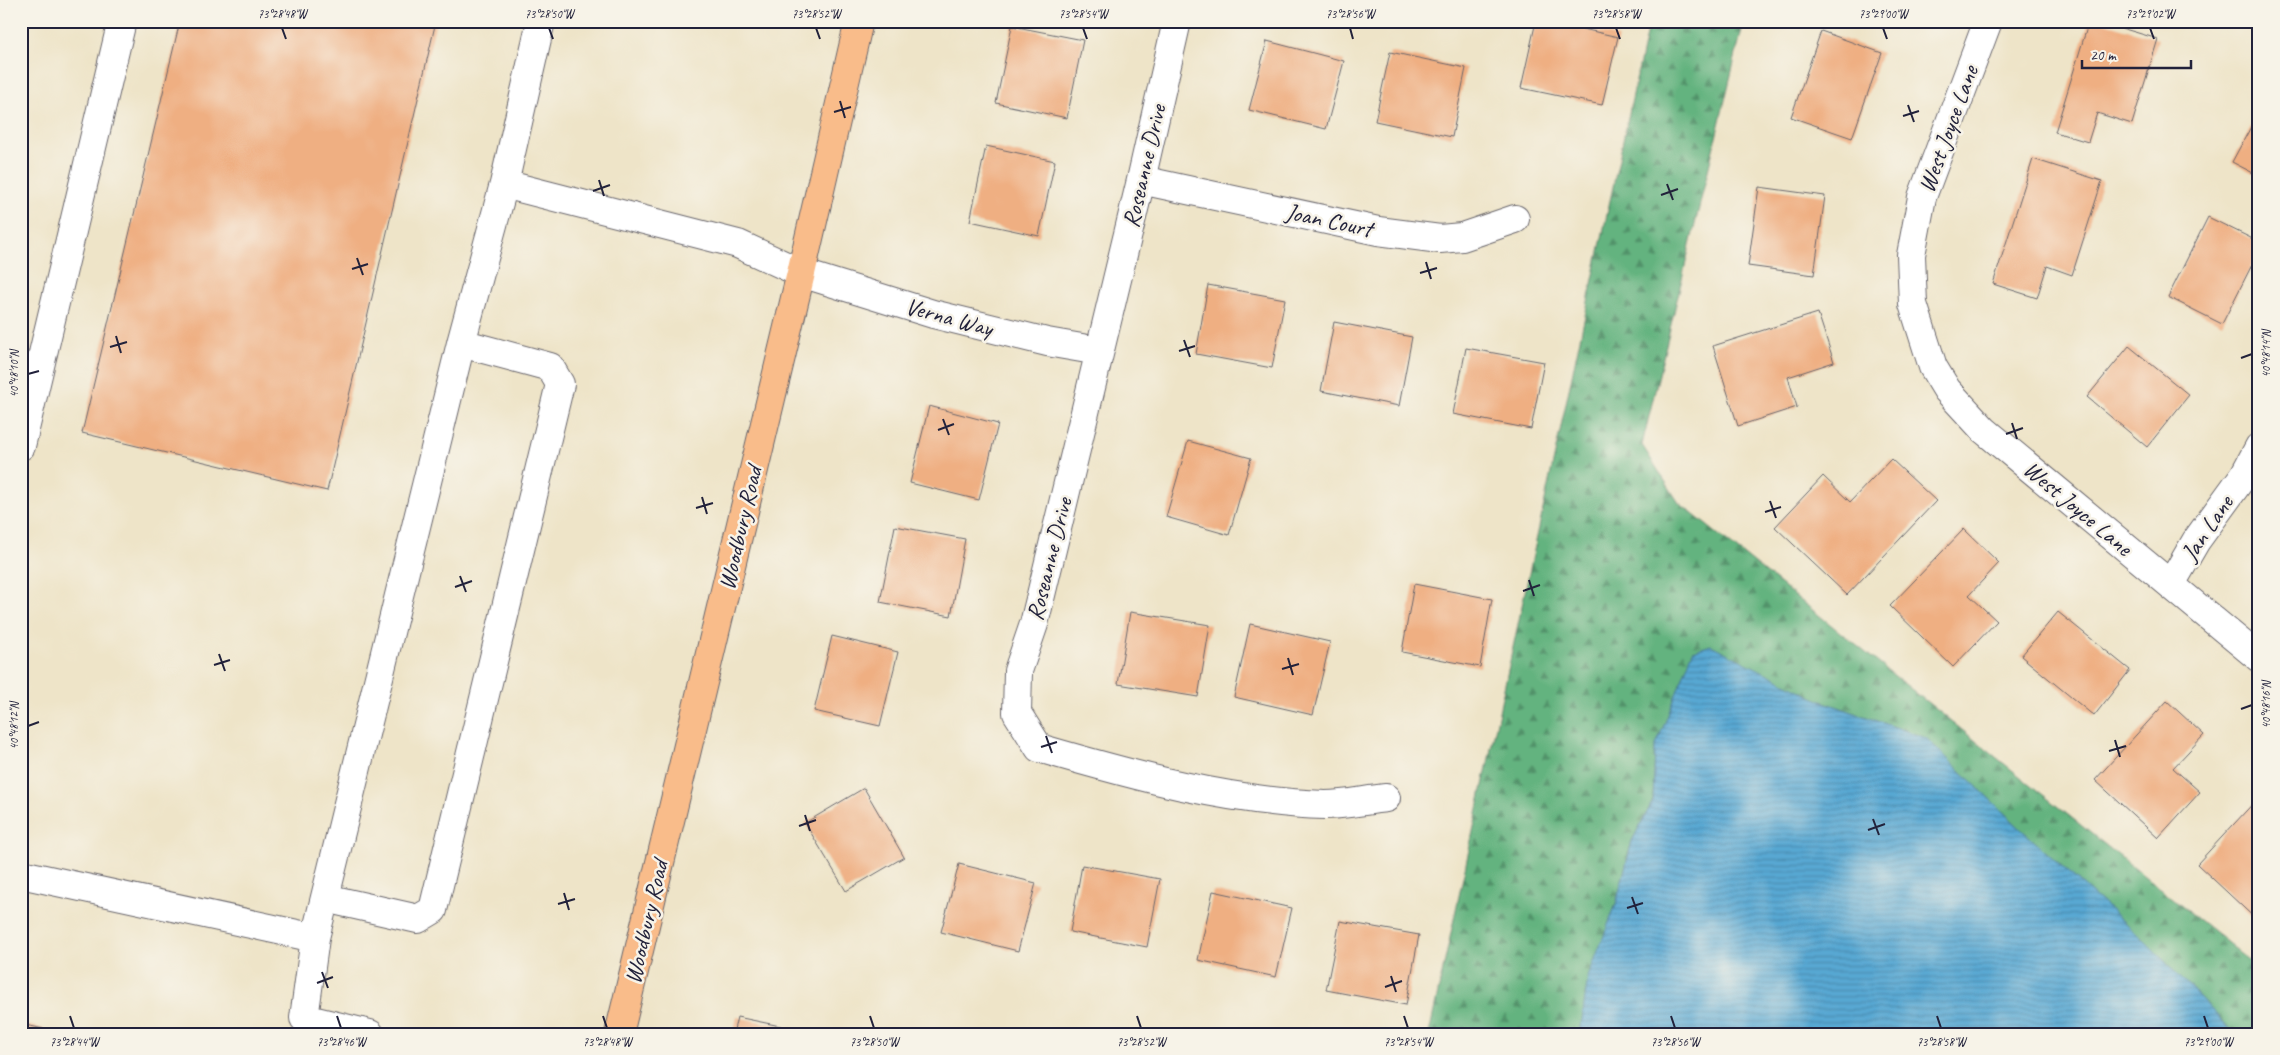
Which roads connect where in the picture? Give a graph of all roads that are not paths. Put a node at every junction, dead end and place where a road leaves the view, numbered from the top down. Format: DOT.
graph roads {
  1 [pos="122,21"];
  2 [pos="541,21"];
  3 [pos="859,21"];
  4 [pos="1177,21"];
  5 [pos="1988,21"];
  6 [pos="1141,180"];
  7 [pos="504,184"];
  8 [pos="1516,219"];
  9 [pos="801,273"];
  10 [pos="461,342"];
  11 [pos="1099,351"];
  12 [pos="21,446"];
  13 [pos="2259,447"];
  14 [pos="2171,584"];
  15 [pos="2259,658"];
  16 [pos="1386,798"];
  17 [pos="21,874"];
  18 [pos="325,898"];
  19 [pos="314,938"];
  20 [pos="370,1034"];
  21 [pos="619,1034"];
  1 -- 12 [label="street"];
  2 -- 7 [label="street"];
  3 -- 9 [label="main road, Woodbury Road"];
  4 -- 6 [label="street, Roseanne Drive"];
  5 -- 14 [label="street, West Joyce Lane"];
  6 -- 8 [label="street, Joan Court"];
  6 -- 11 [label="street, Roseanne Drive"];
  7 -- 9 [label="street, Verna Way"];
  7 -- 10 [label="street"];
  9 -- 11 [label="street, Verna Way"];
  9 -- 21 [label="main road, Woodbury Road"];
  10 -- 18 [label="street"];
  10 -- 18 [label="street"];
  11 -- 16 [label="street, Roseanne Drive"];
  13 -- 14 [label="street, Jan Lane"];
  14 -- 15 [label="street, West Joyce Lane"];
  17 -- 19 [label="street"];
  18 -- 19 [label="street"];
  19 -- 20 [label="street"];
}
